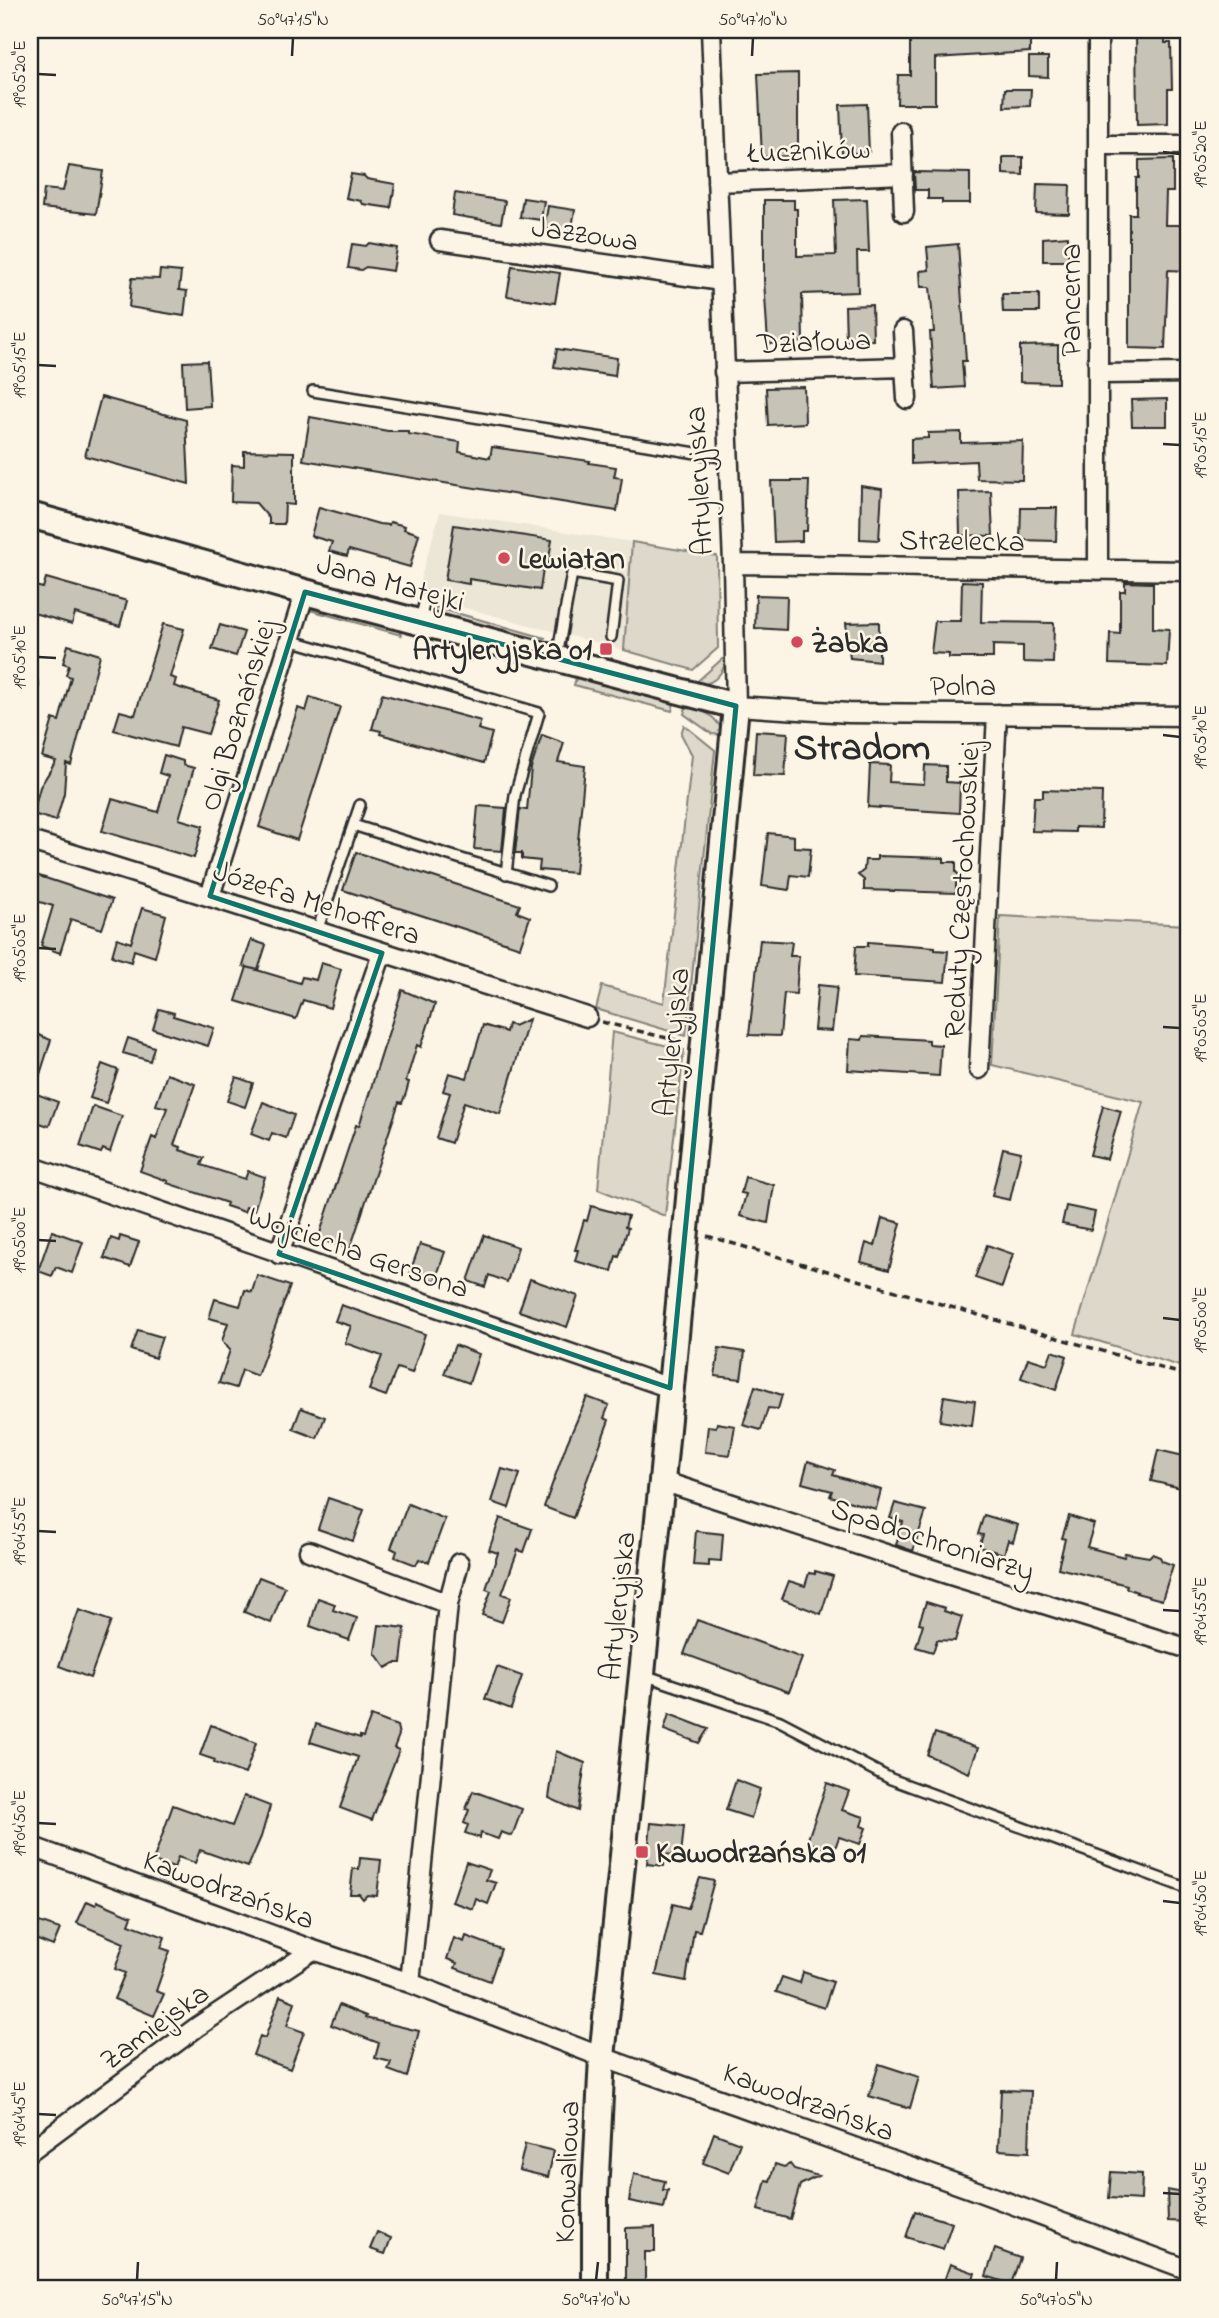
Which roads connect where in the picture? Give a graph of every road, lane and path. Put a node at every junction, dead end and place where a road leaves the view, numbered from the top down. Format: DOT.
graph roads {
  1 [pos="711,30"];
  2 [pos="1098,30"];
  3 [pos="901,132"];
  4 [pos="1098,145"];
  5 [pos="1189,145"];
  6 [pos="903,174"];
  7 [pos="717,182"];
  8 [pos="904,212"];
  9 [pos="440,240"];
  10 [pos="721,281"];
  11 [pos="903,331"];
  12 [pos="905,367"];
  13 [pos="724,372"];
  14 [pos="1189,373"];
  15 [pos="1098,374"];
  16 [pos="313,391"];
  17 [pos="907,399"];
  18 [pos="727,458"];
  19 [pos="30,514"];
  20 [pos="733,564"];
  21 [pos="1098,570"];
  22 [pos="1189,571"];
  23 [pos="305,592"];
  24 [pos="426,597"];
  25 [pos="419,622"];
  26 [pos="611,637"];
  27 [pos="290,640"];
  28 [pos="556,658"];
  29 [pos="30,684"];
  30 [pos="30,696"];
  31 [pos="736,706"];
  32 [pos="997,714"];
  33 [pos="1189,716"];
  34 [pos="360,804"];
  35 [pos="354,825"];
  36 [pos="30,841"];
  37 [pos="506,874"];
  38 [pos="548,886"];
  39 [pos="210,896"];
  40 [pos="317,931"];
  41 [pos="382,953"];
  42 [pos="587,1017"];
  43 [pos="702,1046"];
  44 [pos="979,1069"];
  45 [pos="30,1166"];
  46 [pos="685,1231"];
  47 [pos="279,1254"];
  48 [pos="1185,1375"];
  49 [pos="670,1388"];
  50 [pos="662,1481"];
  51 [pos="309,1551"];
  52 [pos="459,1563"];
  53 [pos="448,1604"];
  54 [pos="1189,1648"];
  55 [pos="642,1674"];
  56 [pos="30,1846"];
  57 [pos="1189,1889"];
  58 [pos="313,1950"];
  59 [pos="410,1983"];
  60 [pos="602,2057"];
  61 [pos="31,2149"];
  62 [pos="1189,2270"];
  63 [pos="594,2288"];
  1 -- 7 [label="street, Artyleryjska"];
  2 -- 4 [label="street, Pancerna"];
  3 -- 6 [label="street, Łuczników"];
  4 -- 5 [label="street"];
  4 -- 15 [label="street, Pancerna"];
  6 -- 7 [label="street, Łuczników"];
  6 -- 8 [label="street, Łuczników"];
  7 -- 10 [label="street, Artyleryjska"];
  9 -- 10 [label="street, Jazzowa"];
  10 -- 13 [label="street, Artyleryjska"];
  11 -- 12 [label="street, Działowa"];
  12 -- 13 [label="street, Działowa"];
  12 -- 17 [label="street, Działowa"];
  13 -- 18 [label="street, Artyleryjska"];
  14 -- 15 [label="street"];
  15 -- 21 [label="street, Pancerna"];
  16 -- 18 [label="lane"];
  18 -- 20 [label="street, Artyleryjska"];
  19 -- 23 [label="street, Jana Matejki"];
  20 -- 21 [label="street, Strzelecka"];
  20 -- 31 [label="street, Artyleryjska"];
  21 -- 22 [label="street, Strzelecka"];
  23 -- 25 [label="street, Jana Matejki"];
  23 -- 27 [label="street, Olgi Boznańskiej"];
  24 -- 25 [label="lane"];
  25 -- 28 [label="street, Jana Matejki"];
  26 -- 28 [label="lane"];
  27 -- 37 [label="lane"];
  27 -- 39 [label="street, Olgi Boznańskiej"];
  28 -- 31 [label="street, Jana Matejki"];
  29 -- 30 [label="lane"];
  31 -- 32 [label="street, Polna"];
  31 -- 43 [label="street, Artyleryjska"];
  32 -- 33 [label="street, Polna"];
  32 -- 44 [label="street, Reduty Częstochowskiej"];
  34 -- 35 [label="lane"];
  35 -- 37 [label="lane"];
  35 -- 40 [label="lane"];
  36 -- 39 [label="street, Józefa Mehoffera"];
  37 -- 38 [label="lane"];
  39 -- 40 [label="street, Józefa Mehoffera"];
  40 -- 41 [label="street, Józefa Mehoffera"];
  41 -- 42 [label="street, Józefa Mehoffera"];
  41 -- 47 [label="street"];
  42 -- 43 [label="path"];
  43 -- 46 [label="street, Artyleryjska"];
  45 -- 47 [label="street, Wojciecha Gersona"];
  46 -- 48 [label="path"];
  46 -- 49 [label="street, Artyleryjska"];
  47 -- 49 [label="street, Wojciecha Gersona"];
  49 -- 50 [label="street, Artyleryjska"];
  50 -- 54 [label="street, Spadochroniarzy"];
  50 -- 55 [label="street, Artyleryjska"];
  51 -- 53 [label="street"];
  52 -- 53 [label="street"];
  53 -- 59 [label="street"];
  55 -- 57 [label="lane"];
  55 -- 60 [label="street, Artyleryjska"];
  56 -- 58 [label="street, Kawodrzańska"];
  58 -- 59 [label="street, Kawodrzańska"];
  58 -- 61 [label="street, Zamiejska"];
  59 -- 60 [label="street, Kawodrzańska"];
  60 -- 62 [label="street, Kawodrzańska"];
  60 -- 63 [label="street, Konwaliowa"];
}
